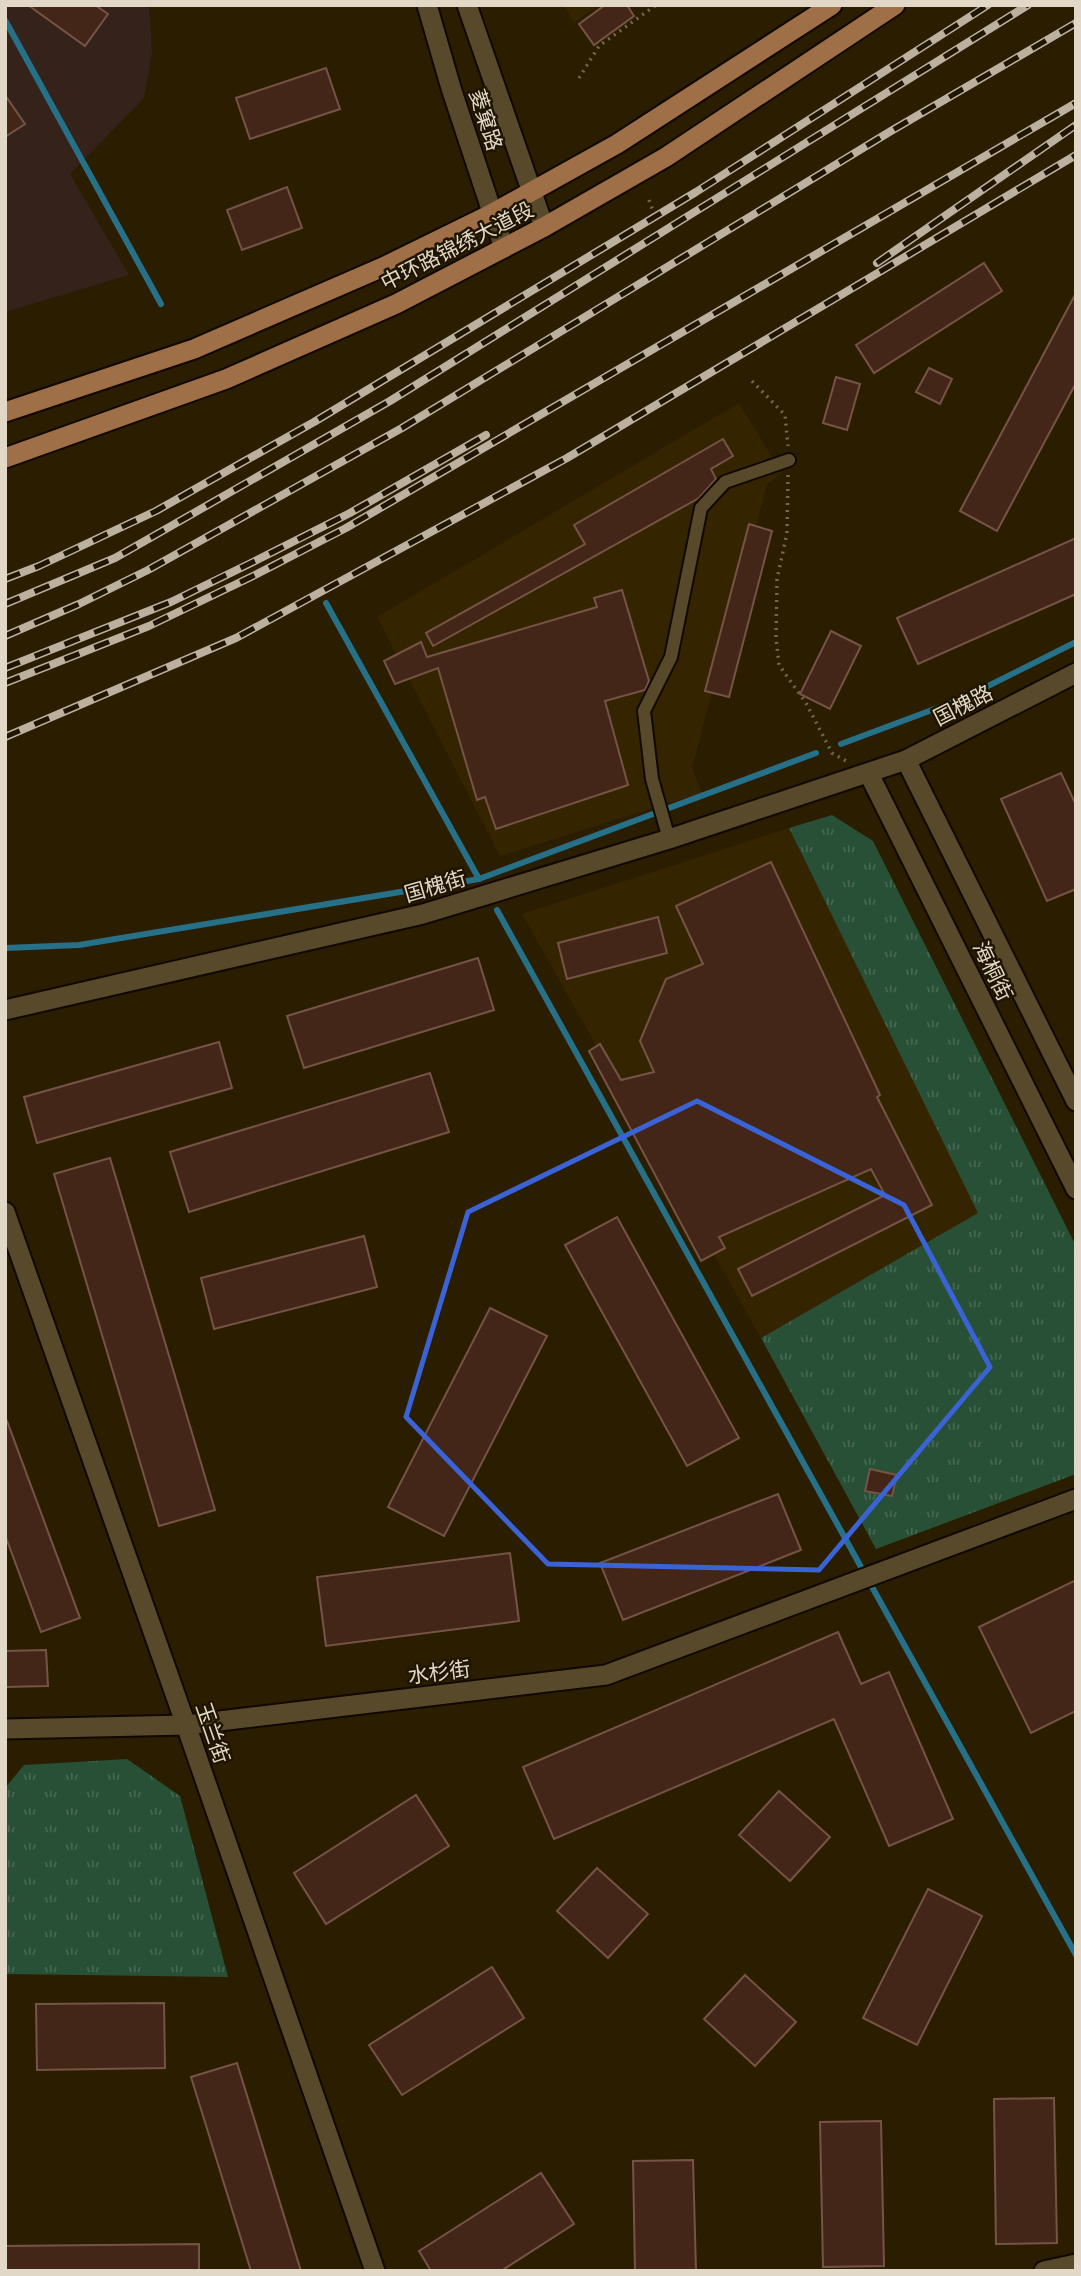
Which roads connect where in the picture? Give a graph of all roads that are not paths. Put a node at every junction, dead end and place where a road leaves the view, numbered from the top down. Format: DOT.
graph roads {
  1 [pos="427,5"];
  2 [pos="467,5"];
  3 [pos="832,5"];
  4 [pos="895,5"];
  5 [pos="530,191"];
  6 [pos="492,214"];
  7 [pos="544,227"];
  8 [pos="504,248"];
  9 [pos="5,412"];
  10 [pos="5,458"];
  11 [pos="789,460"];
  12 [pos="1076,673"];
  13 [pos="906,760"];
  14 [pos="869,774"];
  15 [pos="669,839"];
  16 [pos="5,1010"];
  17 [pos="1076,1101"];
  18 [pos="1076,1189"];
  19 [pos="5,1212"];
  20 [pos="1076,1499"];
  21 [pos="186,1725"];
  22 [pos="5,1729"];
  23 [pos="1076,2264"];
  24 [pos="375,2271"];
  25 [pos="1044,2271"];
  1 -- 6 [label="street, 菱窠路"];
  2 -- 5 [label="street, 菱窠路"];
  3 -- 5 [label="main road, 中环路锦绣大道段"];
  4 -- 7 [label="main road, 中环路锦绣大道段"];
  5 -- 6 [label="main road, 中环路锦绣大道段"];
  5 -- 7 [label="street, 菱窠路"];
  6 -- 8 [label="street, 菱窠路"];
  6 -- 9 [label="main road, 中环路锦绣大道段"];
  7 -- 8 [label="main road, 中环路锦绣大道段"];
  8 -- 10 [label="main road, 中环路锦绣大道段"];
  11 -- 15 [label="lane"];
  12 -- 13 [label="street, 国槐路"];
  13 -- 14 [label="street, 国槐路"];
  13 -- 17 [label="street, 海桐街"];
  14 -- 15 [label="street, 国槐街"];
  14 -- 18 [label="street, 海桐街"];
  15 -- 16 [label="street, 国槐街"];
  19 -- 21 [label="street, 玉兰街"];
  20 -- 21 [label="street, 水杉街"];
  21 -- 22 [label="street, 水杉街"];
  21 -- 24 [label="street, 玉兰街"];
  23 -- 25 [label="street"];
}
